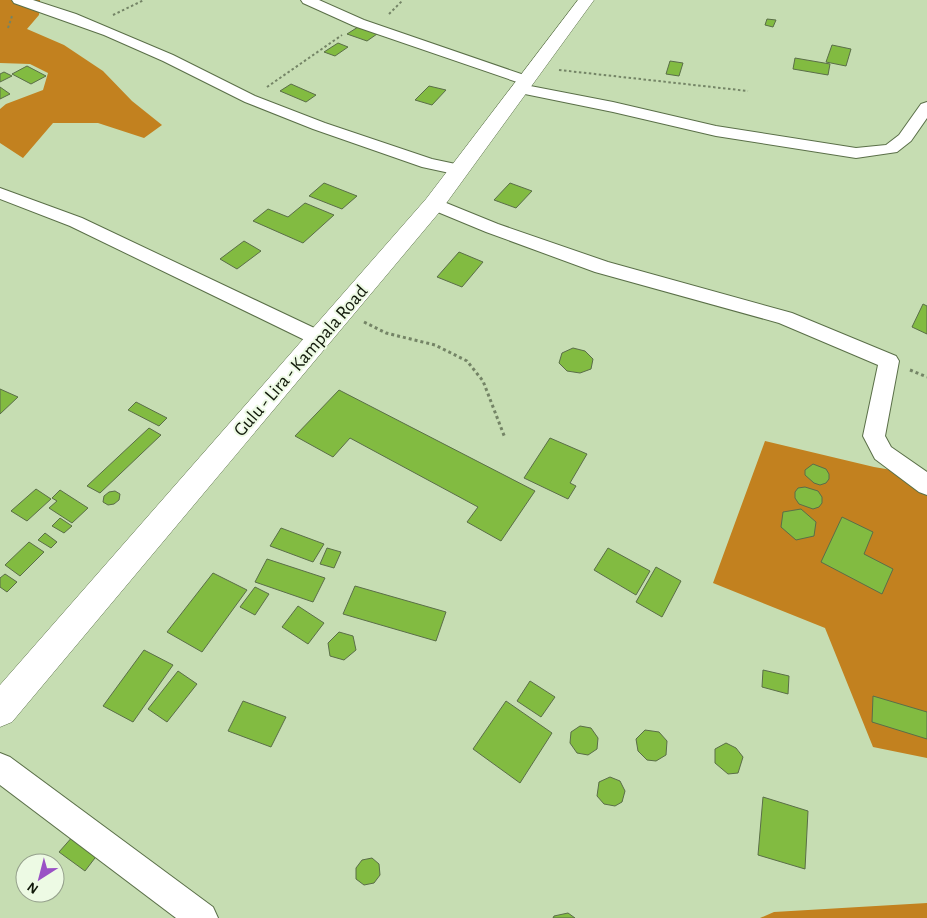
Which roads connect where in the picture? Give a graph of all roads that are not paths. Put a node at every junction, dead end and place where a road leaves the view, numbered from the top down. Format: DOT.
graph roads {
  1 [pos="19,0"];
  2 [pos="308,0"];
  3 [pos="586,0"];
  4 [pos="527,79"];
  5 [pos="927,107"];
  6 [pos="459,170"];
  7 [pos="0,193"];
  8 [pos="434,204"];
  9 [pos="320,339"];
  10 [pos="927,485"];
  11 [pos="0,710"];
  12 [pos="0,767"];
  13 [pos="202,918"];
  1 -- 6 [label="street"];
  2 -- 4 [label="street"];
  3 -- 4 [label="main road, Gulu - Lira - Kampala Road"];
  4 -- 5 [label="street"];
  4 -- 6 [label="main road, Gulu - Lira - Kampala Road"];
  6 -- 8 [label="main road, Gulu - Lira - Kampala Road"];
  7 -- 9 [label="street"];
  8 -- 9 [label="main road, Gulu - Lira - Kampala Road"];
  8 -- 10 [label="street"];
  9 -- 11 [label="main road, Gulu - Lira - Kampala Road"];
  12 -- 13 [label="street"];
}
